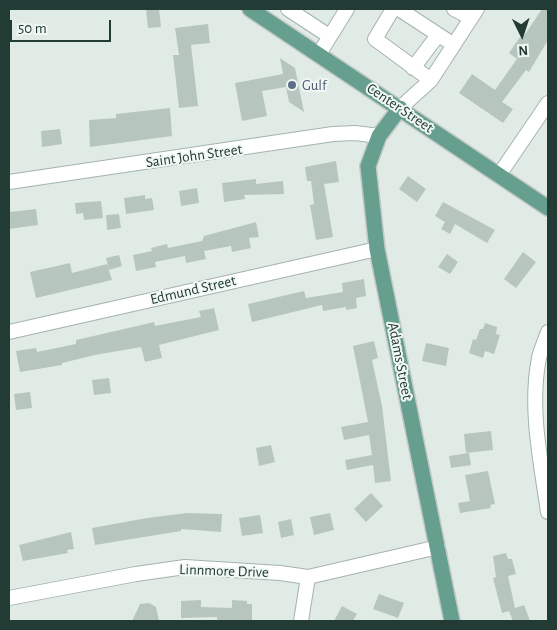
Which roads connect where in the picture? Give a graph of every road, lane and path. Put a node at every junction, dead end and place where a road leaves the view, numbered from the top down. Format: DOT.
graph roads {
  1 [pos="250,9"];
  2 [pos="288,9"];
  3 [pos="347,9"];
  4 [pos="393,9"];
  5 [pos="399,9"];
  6 [pos="454,9"];
  7 [pos="474,13"];
  8 [pos="438,35"];
  9 [pos="329,36"];
  10 [pos="454,45"];
  11 [pos="319,54"];
  12 [pos="413,68"];
  13 [pos="431,80"];
  14 [pos="548,103"];
  15 [pos="400,108"];
  16 [pos="379,136"];
  17 [pos="499,175"];
  18 [pos="9,182"];
  19 [pos="548,208"];
  20 [pos="378,249"];
  21 [pos="9,332"];
  22 [pos="548,332"];
  23 [pos="546,475"];
  24 [pos="548,512"];
  25 [pos="438,547"];
  26 [pos="308,577"];
  27 [pos="9,598"];
  28 [pos="301,621"];
  29 [pos="452,621"];
  1 -- 11 [label="main road, Center Street"];
  2 -- 9 [label="street"];
  3 -- 9 [label="street"];
  4 -- 12 [label="street"];
  5 -- 8 [label="street"];
  6 -- 7 [label="street"];
  7 -- 10 [label="street"];
  8 -- 10 [label="street"];
  8 -- 12 [label="street"];
  9 -- 11 [label="street"];
  10 -- 13 [label="street"];
  11 -- 15 [label="main road, Center Street"];
  12 -- 13 [label="street"];
  13 -- 15 [label="street"];
  14 -- 17 [label="street"];
  15 -- 16 [label="main road, Adams Street"];
  15 -- 17 [label="main road, Center Street"];
  16 -- 18 [label="street, Saint John Street"];
  16 -- 20 [label="main road, Adams Street"];
  17 -- 19 [label="main road, Center Street"];
  20 -- 21 [label="street, Edmund Street"];
  20 -- 25 [label="main road, Adams Street"];
  22 -- 23 [label="street"];
  23 -- 24 [label="street"];
  25 -- 26 [label="street, Linnmore Drive"];
  25 -- 29 [label="main road, Adams Street"];
  26 -- 27 [label="street, Linnmore Drive"];
  26 -- 28 [label="street"];
}
